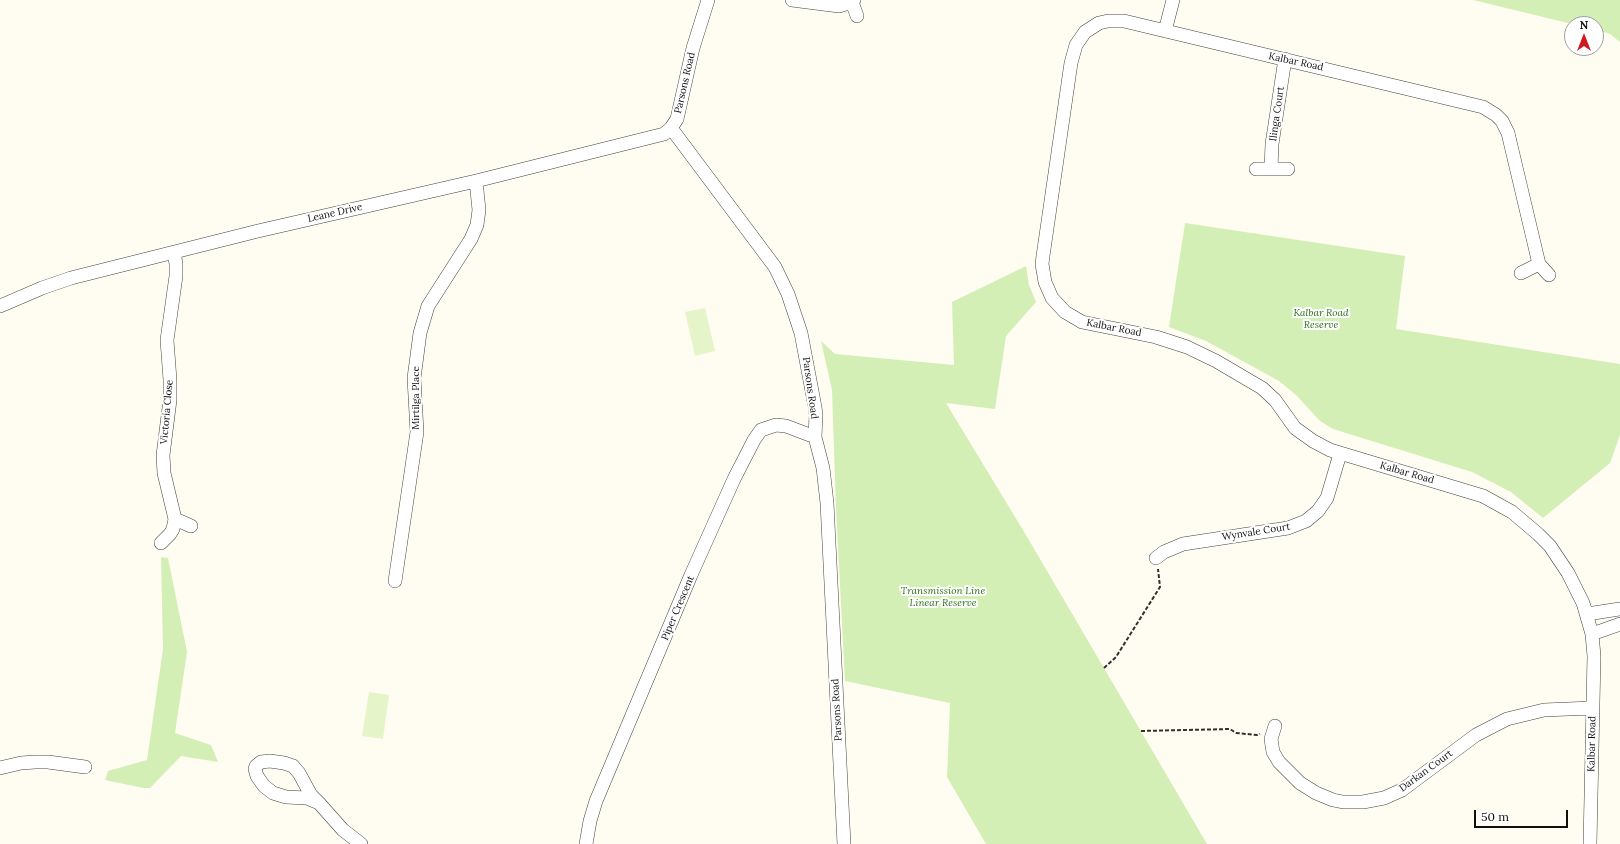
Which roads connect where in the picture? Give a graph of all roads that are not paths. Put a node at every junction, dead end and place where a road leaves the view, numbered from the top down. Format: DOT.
graph roads {
  1 [pos="708,0"];
  2 [pos="792,0"];
  3 [pos="1173,0"];
  4 [pos="854,1"];
  5 [pos="857,16"];
  6 [pos="1165,32"];
  7 [pos="1285,59"];
  8 [pos="670,128"];
  9 [pos="1256,169"];
  10 [pos="1271,169"];
  11 [pos="1288,169"];
  12 [pos="476,181"];
  13 [pos="174,252"];
  14 [pos="1539,264"];
  15 [pos="1521,273"];
  16 [pos="1549,275"];
  17 [pos="0,306"];
  18 [pos="815,437"];
  19 [pos="1340,454"];
  20 [pos="175,519"];
  21 [pos="191,526"];
  22 [pos="161,543"];
  23 [pos="1156,558"];
  24 [pos="395,581"];
  25 [pos="1620,609"];
  26 [pos="1587,614"];
  27 [pos="1620,624"];
  28 [pos="1592,634"];
  29 [pos="1592,708"];
  30 [pos="1275,726"];
  31 [pos="85,767"];
  32 [pos="0,768"];
  33 [pos="319,802"];
  34 [pos="361,844"];
  35 [pos="586,844"];
  36 [pos="844,844"];
  37 [pos="1590,844"];
  1 -- 8 [label="street, Parsons Road"];
  2 -- 4 [label="street"];
  3 -- 6 [label="street"];
  4 -- 5 [label="street"];
  6 -- 7 [label="street, Kalbar Road"];
  6 -- 19 [label="street, Kalbar Road"];
  7 -- 10 [label="street, Ilinga Court"];
  7 -- 14 [label="street, Kalbar Road"];
  8 -- 12 [label="street, Leane Drive"];
  8 -- 18 [label="street, Parsons Road"];
  9 -- 10 [label="street"];
  10 -- 11 [label="street"];
  12 -- 13 [label="street, Leane Drive"];
  12 -- 24 [label="street, Mirtilga Place"];
  13 -- 17 [label="street, Leane Drive"];
  13 -- 20 [label="street, Victoria Close"];
  14 -- 15 [label="street"];
  14 -- 16 [label="street"];
  18 -- 35 [label="street, Piper Crescent"];
  18 -- 36 [label="street, Parsons Road"];
  19 -- 23 [label="street, Wynvale Court"];
  19 -- 26 [label="street, Kalbar Road"];
  20 -- 21 [label="street"];
  20 -- 22 [label="street"];
  25 -- 26 [label="street"];
  26 -- 28 [label="street, Kalbar Road"];
  27 -- 28 [label="street"];
  28 -- 29 [label="street, Kalbar Road"];
  29 -- 30 [label="street, Darkan Court"];
  29 -- 37 [label="street, Kalbar Road"];
  31 -- 32 [label="street"];
  33 -- 33 [label="street"];
  33 -- 34 [label="street"];
}
